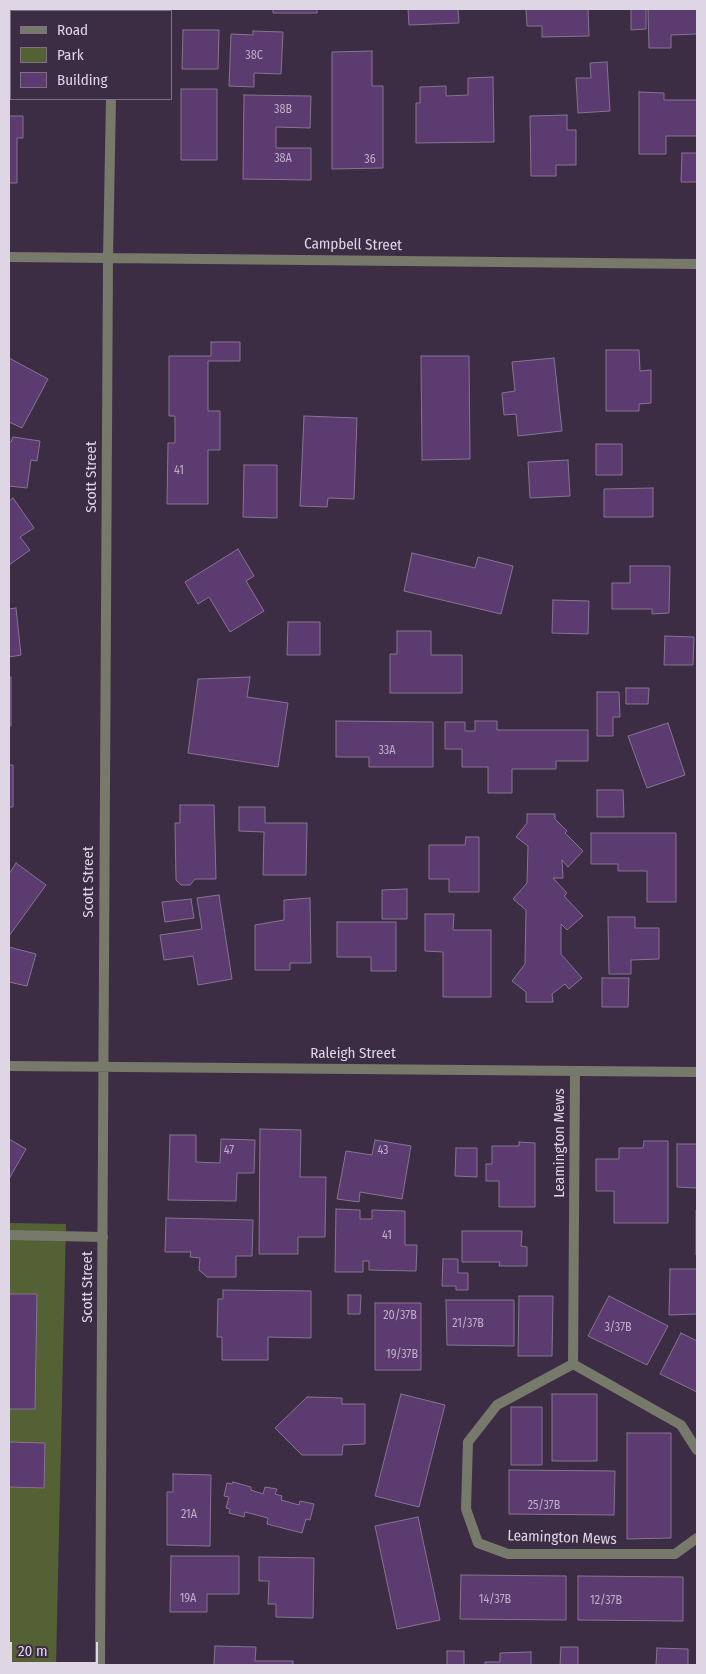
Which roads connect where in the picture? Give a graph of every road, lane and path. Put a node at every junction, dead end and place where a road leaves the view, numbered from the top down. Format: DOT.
graph roads {
  1 [pos="111,100"];
  2 [pos="9,257"];
  3 [pos="108,258"];
  4 [pos="697,264"];
  5 [pos="9,1066"];
  6 [pos="103,1067"];
  7 [pos="575,1071"];
  8 [pos="697,1072"];
  9 [pos="9,1235"];
  10 [pos="103,1237"];
  11 [pos="573,1364"];
  12 [pos="697,1450"];
  13 [pos="697,1538"];
  14 [pos="100,1665"];
  1 -- 3 [label="street, Scott Street"];
  2 -- 3 [label="street, Campbell Street"];
  3 -- 4 [label="street, Campbell Street"];
  3 -- 6 [label="street, Scott Street"];
  5 -- 6 [label="street, Raleigh Street"];
  6 -- 7 [label="street, Raleigh Street"];
  6 -- 10 [label="street, Scott Street"];
  7 -- 8 [label="street, Raleigh Street"];
  7 -- 11 [label="street, Leamington Mews"];
  9 -- 10 [label="street"];
  10 -- 14 [label="street, Scott Street"];
  11 -- 12 [label="street"];
  11 -- 13 [label="street, Leamington Mews"];
}
